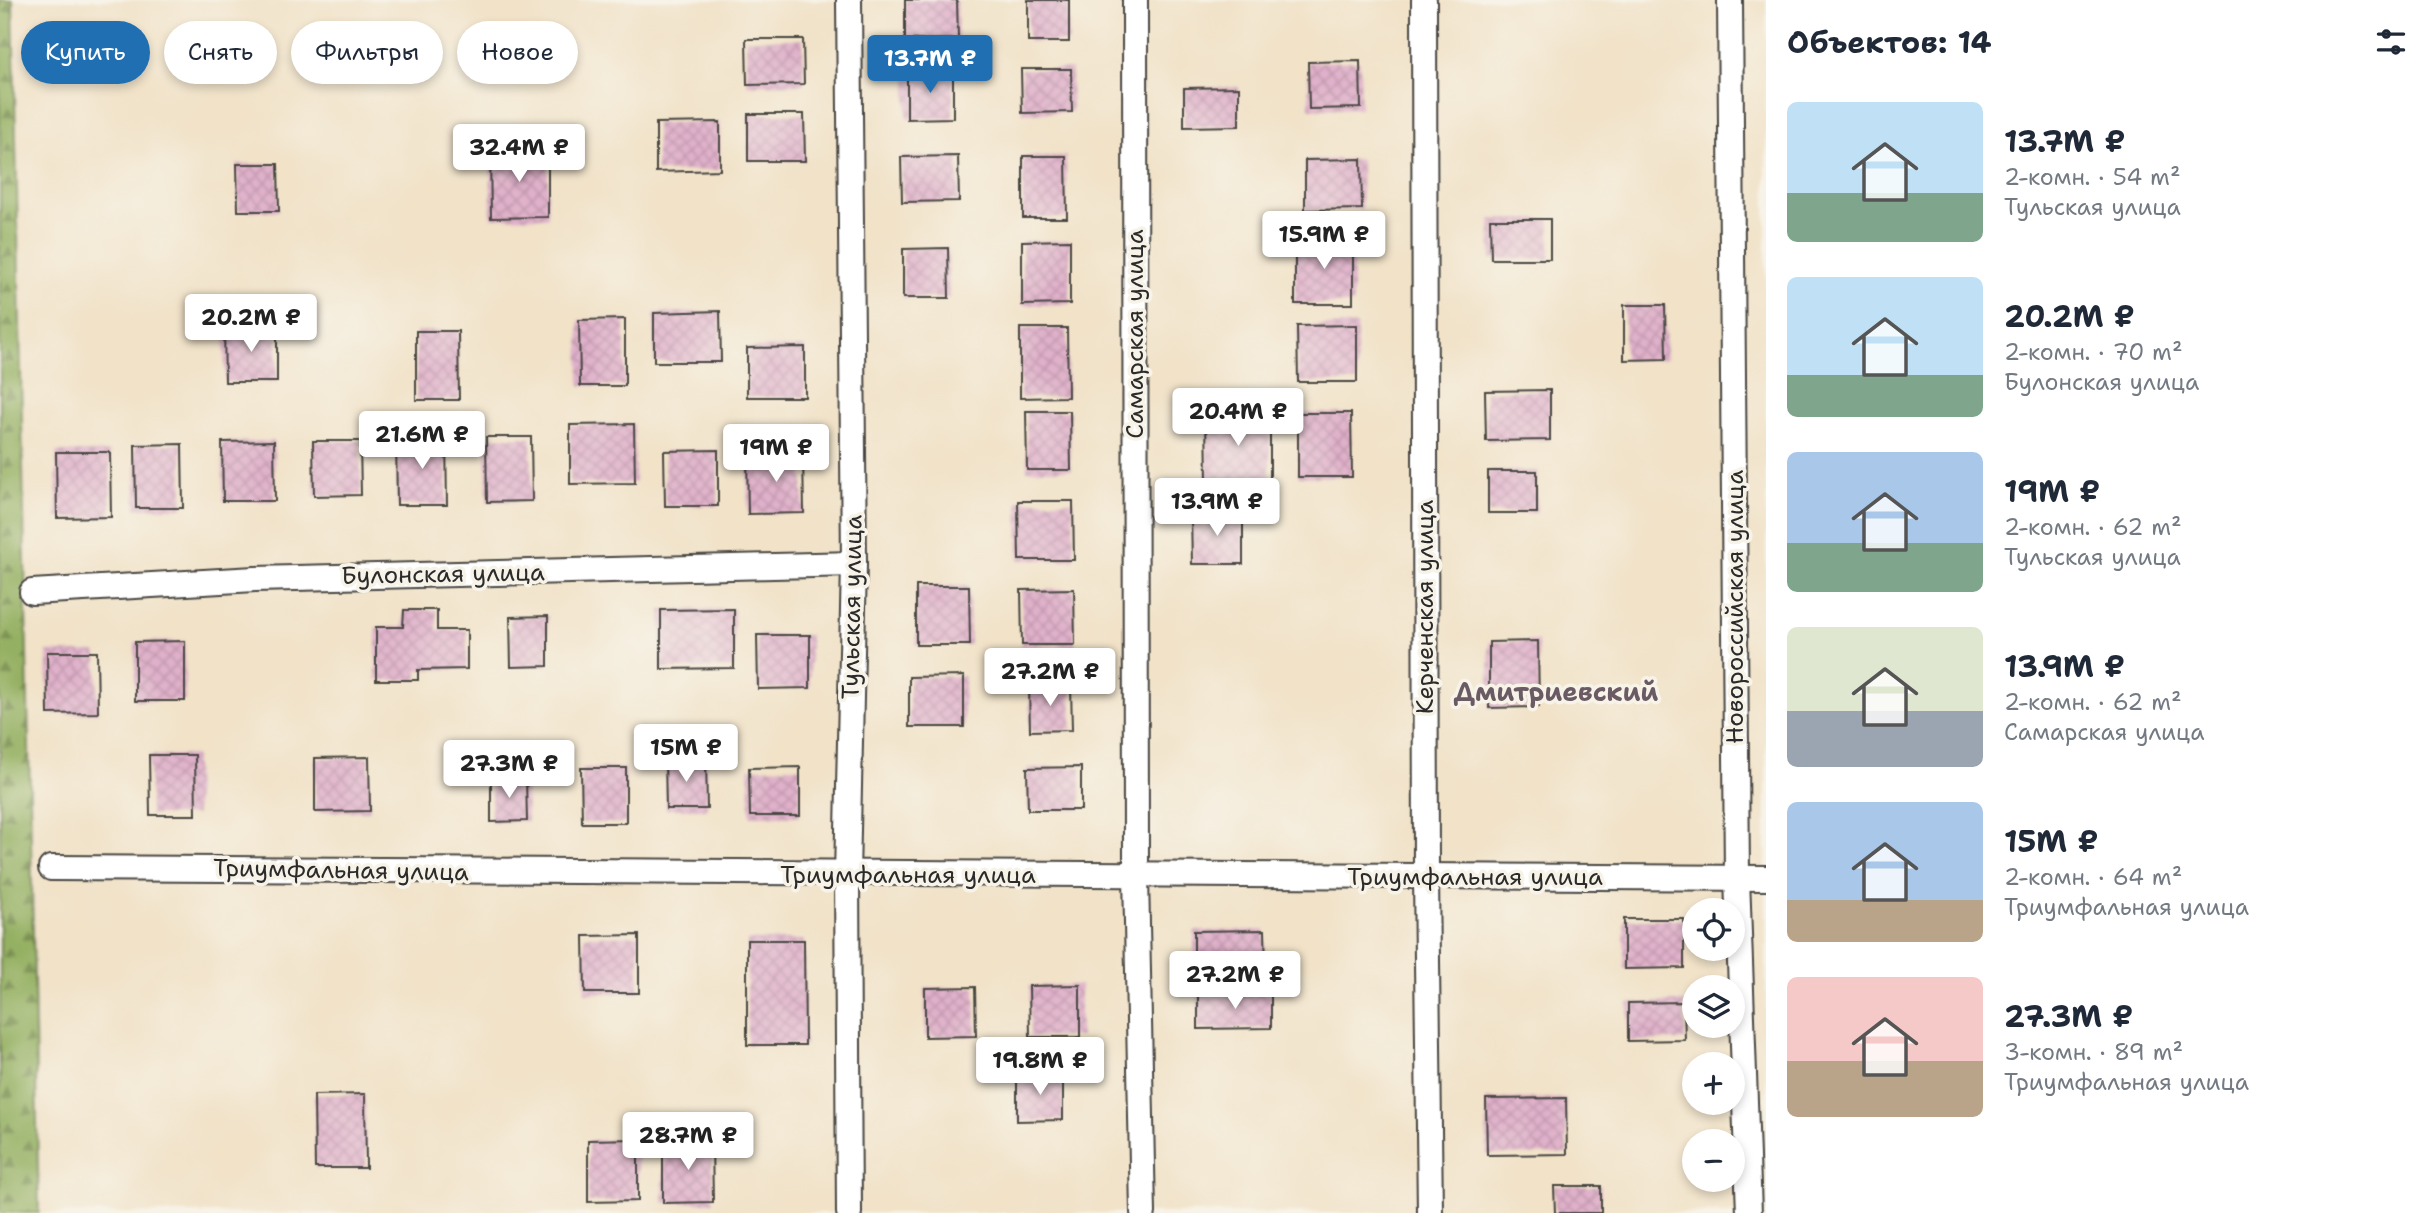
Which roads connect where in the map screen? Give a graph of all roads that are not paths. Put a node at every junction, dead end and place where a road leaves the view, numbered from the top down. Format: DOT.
graph roads {
  1 [pos="849,0"];
  2 [pos="1135,0"];
  3 [pos="1424,0"];
  4 [pos="1730,0"];
  5 [pos="854,564"];
  6 [pos="32,592"];
  7 [pos="51,868"];
  8 [pos="847,875"];
  9 [pos="1136,876"];
  10 [pos="1426,877"];
  11 [pos="1737,878"];
  12 [pos="1766,878"];
  13 [pos="849,1213"];
  14 [pos="1143,1213"];
  15 [pos="1430,1213"];
  16 [pos="1749,1213"];
  1 -- 5 [label="street, Тульская улица"];
  2 -- 9 [label="street, Самарская улица"];
  3 -- 10 [label="street, Керченская улица"];
  4 -- 11 [label="street, Новороссийская улица"];
  5 -- 6 [label="street, Булонская улица"];
  5 -- 8 [label="street, Тульская улица"];
  7 -- 8 [label="street, Триумфальная улица"];
  8 -- 9 [label="street, Триумфальная улица"];
  8 -- 13 [label="street, Тульская улица"];
  9 -- 10 [label="street, Триумфальная улица"];
  9 -- 14 [label="street, Самарская улица"];
  10 -- 11 [label="street, Триумфальная улица"];
  10 -- 15 [label="street, Керченская улица"];
  11 -- 12 [label="street, Триумфальная улица"];
  11 -- 16 [label="street, Новороссийская улица"];
}
